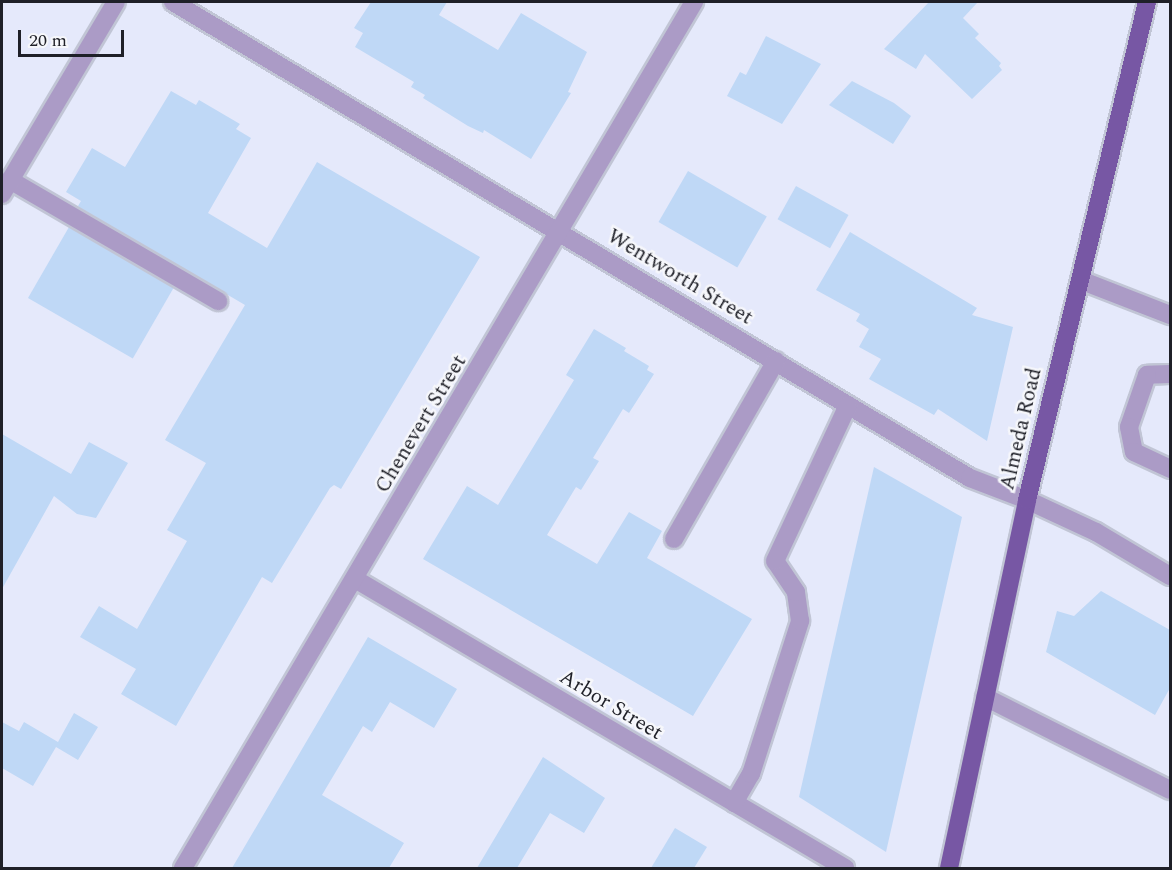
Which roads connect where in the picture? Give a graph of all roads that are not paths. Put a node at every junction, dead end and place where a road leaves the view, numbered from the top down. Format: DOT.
graph roads {
  1 [pos="116,2"];
  2 [pos="173,2"];
  3 [pos="694,2"];
  4 [pos="1147,2"];
  5 [pos="6,187"];
  6 [pos="561,232"];
  7 [pos="1080,280"];
  8 [pos="218,301"];
  9 [pos="1170,315"];
  10 [pos="776,361"];
  11 [pos="1170,374"];
  12 [pos="848,405"];
  13 [pos="1170,469"];
  14 [pos="1027,500"];
  15 [pos="674,539"];
  16 [pos="1170,576"];
  17 [pos="355,579"];
  18 [pos="985,697"];
  19 [pos="1170,790"];
  20 [pos="734,803"];
  21 [pos="183,868"];
  22 [pos="845,868"];
  23 [pos="950,868"];
  1 -- 5 [label="street"];
  2 -- 6 [label="street, Wentworth Street"];
  3 -- 6 [label="street, Chenevert Street"];
  4 -- 7 [label="main road, Almeda Road"];
  5 -- 8 [label="street"];
  6 -- 10 [label="street, Wentworth Street"];
  6 -- 17 [label="street, Chenevert Street"];
  7 -- 9 [label="street"];
  7 -- 14 [label="main road, Almeda Road"];
  10 -- 12 [label="street, Wentworth Street"];
  10 -- 15 [label="street"];
  11 -- 13 [label="street"];
  12 -- 14 [label="street, Wentworth Street"];
  12 -- 20 [label="street"];
  14 -- 16 [label="street, Wentworth Street"];
  14 -- 18 [label="main road, Almeda Road"];
  17 -- 20 [label="street, Arbor Street"];
  17 -- 21 [label="street, Chenevert Street"];
  18 -- 19 [label="street"];
  18 -- 23 [label="main road, Almeda Road"];
  20 -- 22 [label="street, Arbor Street"];
}
